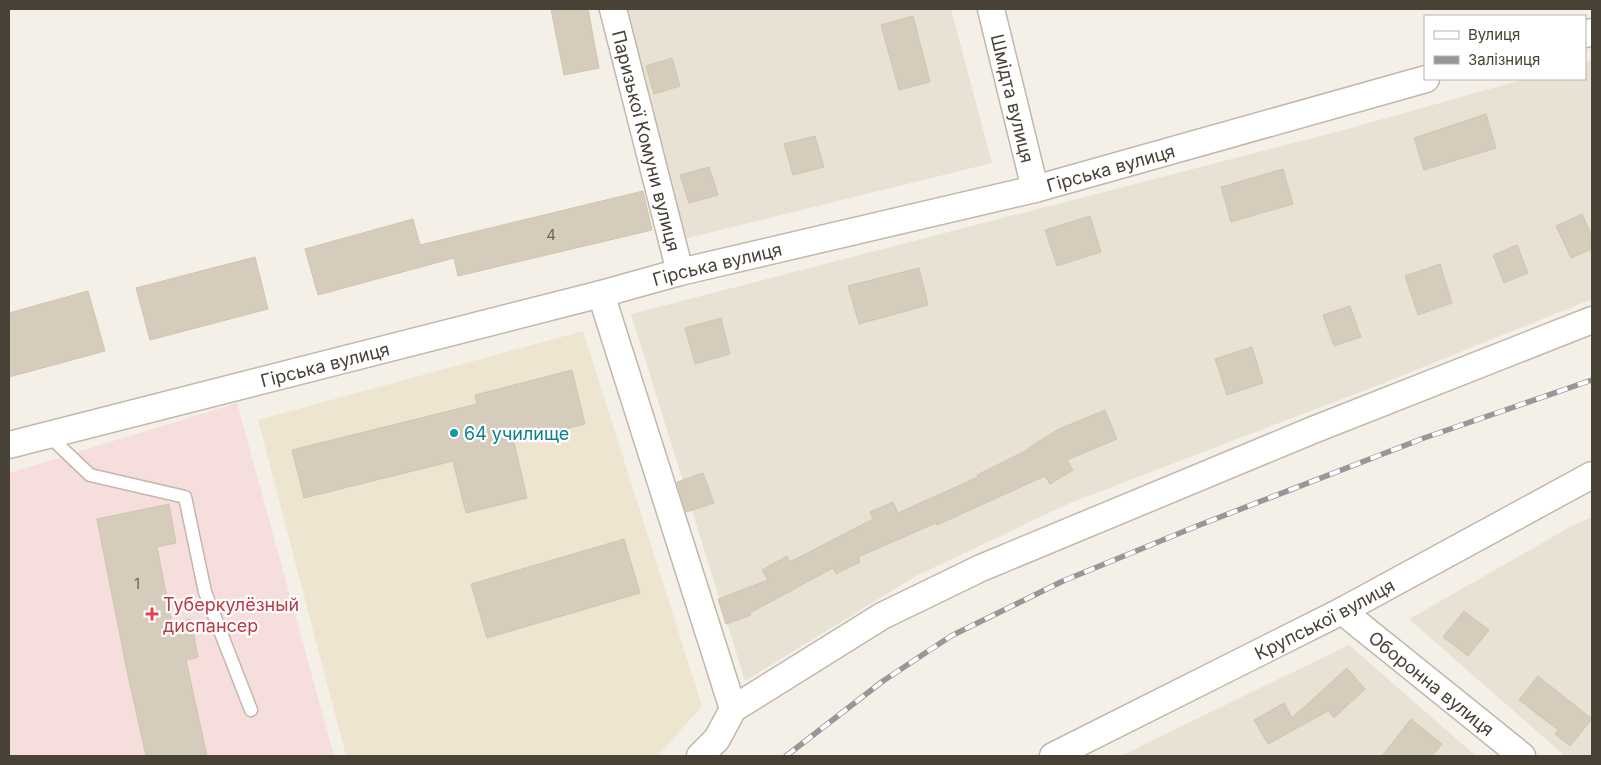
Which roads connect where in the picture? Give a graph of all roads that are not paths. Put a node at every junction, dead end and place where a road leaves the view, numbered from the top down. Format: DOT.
graph roads {
  1 [pos="613,9"];
  2 [pos="991,9"];
  3 [pos="1424,80"];
  4 [pos="1035,189"];
  5 [pos="680,272"];
  6 [pos="601,294"];
  7 [pos="1592,320"];
  8 [pos="48,435"];
  9 [pos="9,445"];
  10 [pos="1592,475"];
  11 [pos="1342,611"];
  12 [pos="733,709"];
  13 [pos="251,710"];
  14 [pos="700,756"];
  15 [pos="1053,756"];
  16 [pos="1522,756"];
  1 -- 5 [label="street, Паризької Комуни вулиця"];
  2 -- 4 [label="street, Шмідта вулиця"];
  3 -- 4 [label="street, Гірська вулиця"];
  4 -- 5 [label="street, Гірська вулиця"];
  5 -- 6 [label="street, Гірська вулиця"];
  6 -- 8 [label="street, Гірська вулиця"];
  6 -- 12 [label="street"];
  7 -- 12 [label="street"];
  8 -- 9 [label="street, Гірська вулиця"];
  8 -- 13 [label="lane"];
  10 -- 11 [label="street, Крупської вулиця"];
  11 -- 15 [label="street, Крупської вулиця"];
  11 -- 16 [label="street, Оборонна вулиця"];
  12 -- 14 [label="street"];
}
